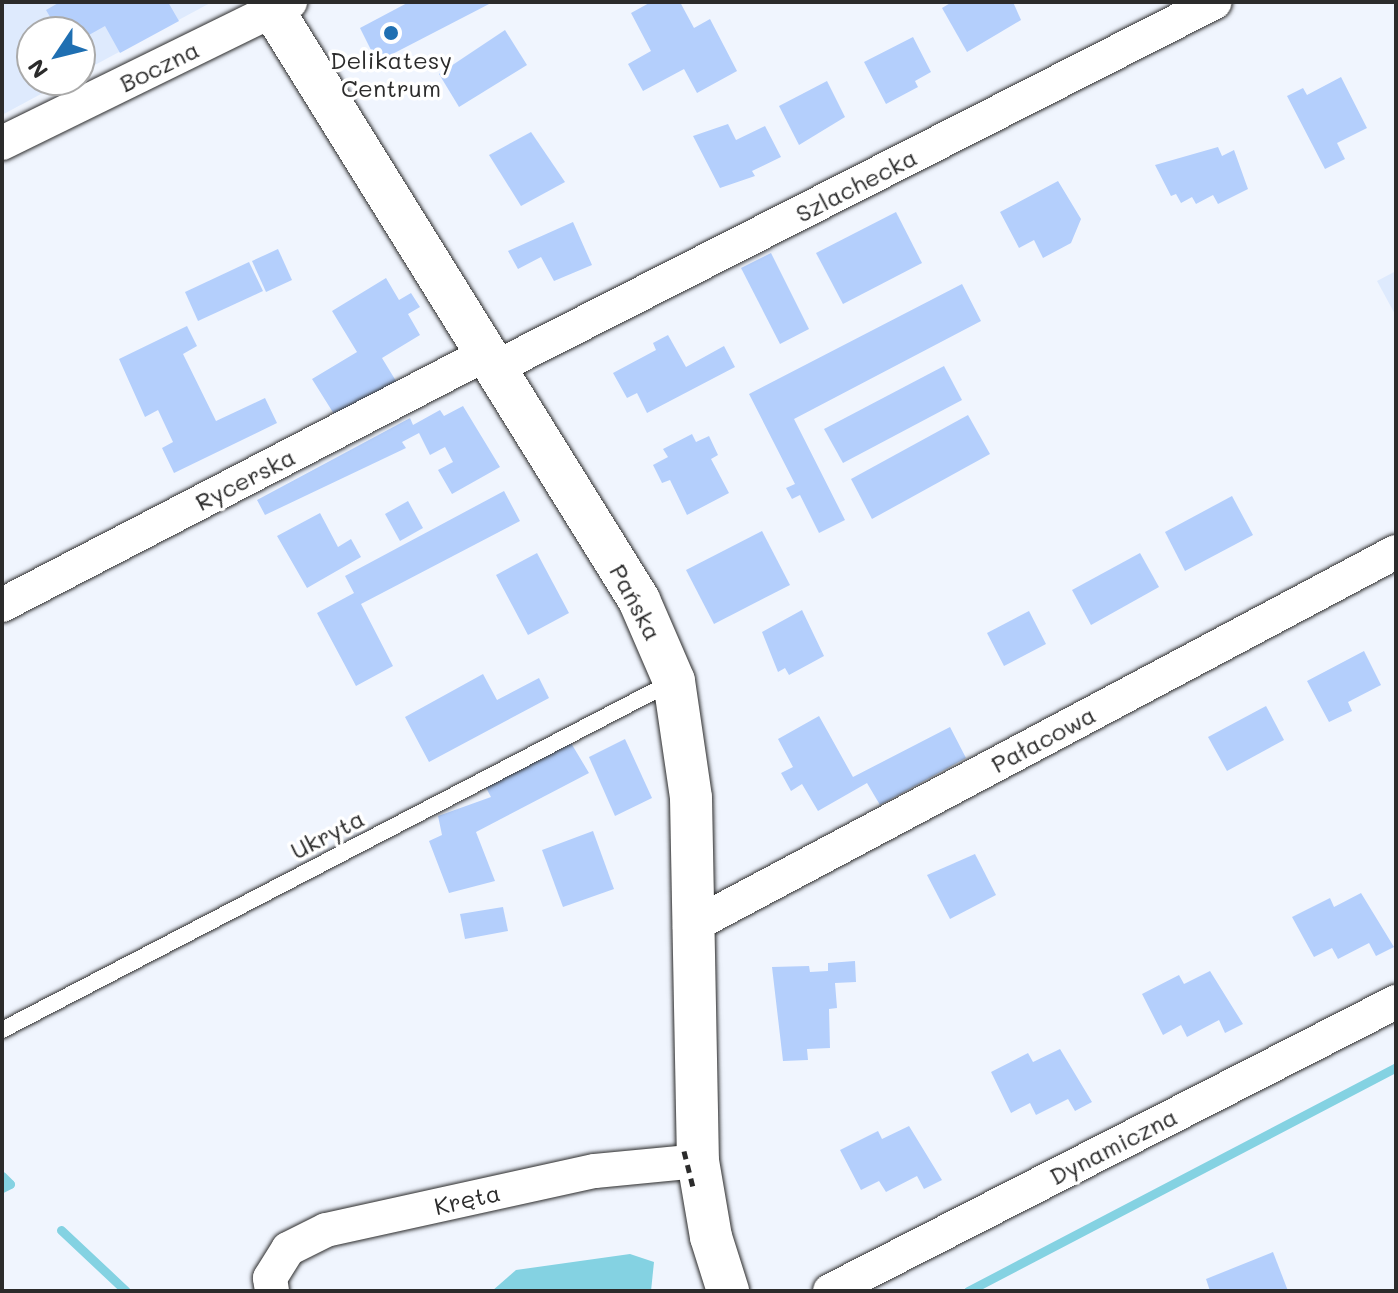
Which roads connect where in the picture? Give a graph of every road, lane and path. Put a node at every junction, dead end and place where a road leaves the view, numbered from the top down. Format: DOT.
graph roads {
  1 [pos="1215,2"];
  2 [pos="277,5"];
  3 [pos="2,143"];
  4 [pos="492,360"];
  5 [pos="1396,552"];
  6 [pos="2,605"];
  7 [pos="674,681"];
  8 [pos="690,927"];
  9 [pos="1396,1002"];
  10 [pos="2,1030"];
  11 [pos="692,1167"];
  12 [pos="272,1291"];
  13 [pos="728,1291"];
  14 [pos="830,1291"];
  1 -- 4 [label="street, Szlachecka"];
  2 -- 3 [label="street, Boczna"];
  2 -- 4 [label="street, Pańska"];
  4 -- 6 [label="street, Rycerska"];
  4 -- 7 [label="street, Pańska"];
  5 -- 8 [label="street, Pałacowa"];
  7 -- 8 [label="street, Pańska"];
  7 -- 10 [label="lane, Ukryta"];
  8 -- 11 [label="street, Pańska"];
  9 -- 14 [label="street, Dynamiczna"];
  11 -- 12 [label="street, Kręta"];
  11 -- 13 [label="street, Pańska"];
}
